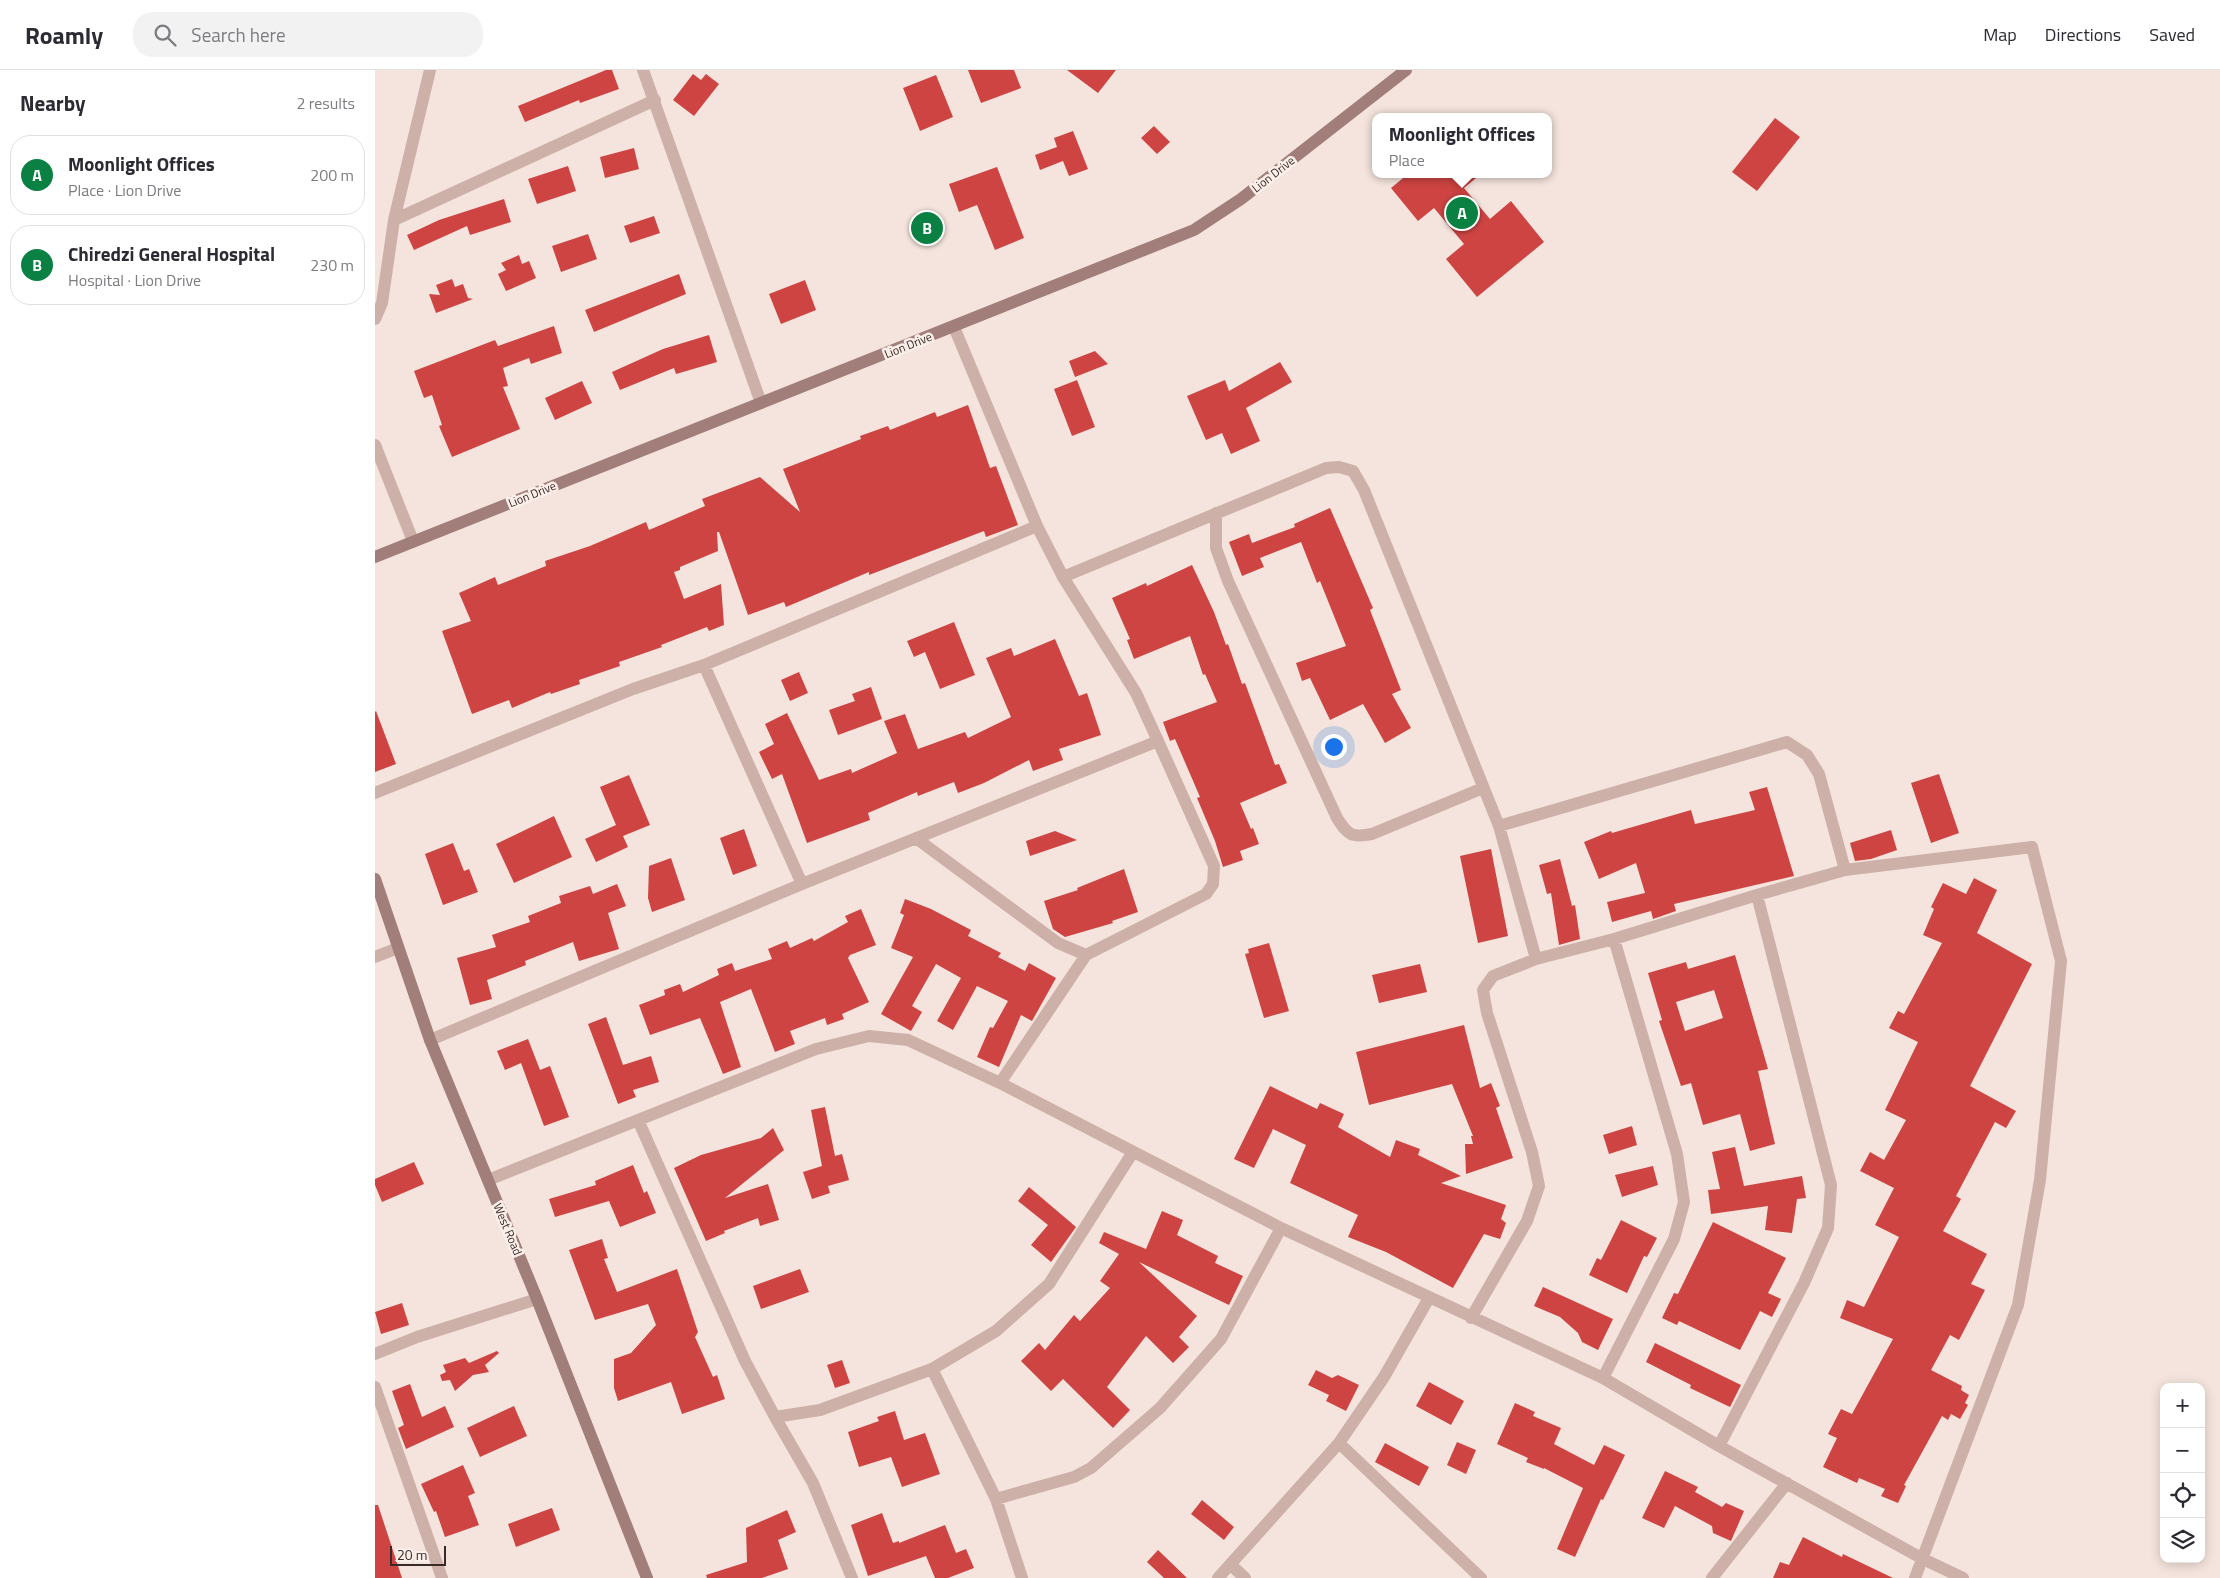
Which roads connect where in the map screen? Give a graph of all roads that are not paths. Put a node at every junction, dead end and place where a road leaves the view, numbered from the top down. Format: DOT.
graph roads {
  1 [pos="430,70"];
  2 [pos="643,70"];
  3 [pos="1406,70"];
  4 [pos="655,100"];
  5 [pos="395,220"];
  6 [pos="375,319"];
  7 [pos="954,327"];
  8 [pos="761,403"];
  9 [pos="375,445"];
  10 [pos="1216,513"];
  11 [pos="1037,526"];
  12 [pos="413,542"];
  13 [pos="375,557"];
  14 [pos="1063,578"];
  15 [pos="704,665"];
  16 [pos="1158,741"];
  17 [pos="1483,788"];
  18 [pos="375,793"];
  19 [pos="1499,826"];
  20 [pos="917,839"];
  21 [pos="1845,870"];
  22 [pos="375,879"];
  23 [pos="802,884"];
  24 [pos="1757,895"];
  25 [pos="1614,939"];
  26 [pos="398,948"];
  27 [pos="1086,955"];
  28 [pos="375,957"];
  29 [pos="1536,959"];
  30 [pos="430,1040"];
  31 [pos="999,1083"];
  32 [pos="638,1120"];
  33 [pos="1133,1152"];
  34 [pos="488,1180"];
  35 [pos="1281,1228"];
  36 [pos="1429,1298"];
  37 [pos="537,1299"];
  38 [pos="1471,1318"];
  39 [pos="375,1354"];
  40 [pos="932,1369"];
  41 [pos="1603,1378"];
  42 [pos="375,1387"];
  43 [pos="775,1418"];
  44 [pos="1339,1443"];
  45 [pos="1719,1446"];
  46 [pos="1787,1483"];
  47 [pos="996,1499"];
  48 [pos="1923,1559"];
  49 [pos="1231,1565"];
  50 [pos="442,1578"];
  51 [pos="647,1578"];
  52 [pos="852,1578"];
  53 [pos="1022,1578"];
  54 [pos="1218,1578"];
  55 [pos="1245,1578"];
  56 [pos="1481,1578"];
  57 [pos="1712,1578"];
  58 [pos="1915,1578"];
  59 [pos="1963,1578"];
  1 -- 5 [label="street"];
  2 -- 4 [label="street"];
  3 -- 7 [label="street, Lion Drive"];
  4 -- 5 [label="street"];
  4 -- 8 [label="street"];
  5 -- 6 [label="street"];
  7 -- 8 [label="street, Lion Drive"];
  7 -- 11 [label="street"];
  8 -- 12 [label="street, Lion Drive"];
  9 -- 12 [label="street"];
  10 -- 14 [label="street"];
  10 -- 17 [label="street"];
  10 -- 17 [label="street"];
  11 -- 14 [label="street"];
  11 -- 15 [label="street"];
  12 -- 13 [label="street, Lion Drive"];
  14 -- 16 [label="street"];
  15 -- 18 [label="street"];
  15 -- 23 [label="street"];
  16 -- 20 [label="street"];
  16 -- 27 [label="street"];
  17 -- 19 [label="street"];
  19 -- 21 [label="street"];
  19 -- 29 [label="street"];
  20 -- 23 [label="street"];
  20 -- 27 [label="street"];
  21 -- 24 [label="street"];
  21 -- 48 [label="street"];
  22 -- 26 [label="street, West Road"];
  23 -- 30 [label="street"];
  24 -- 25 [label="street"];
  24 -- 45 [label="street"];
  25 -- 29 [label="street"];
  25 -- 41 [label="street"];
  26 -- 28 [label="street"];
  26 -- 30 [label="street, West Road"];
  27 -- 31 [label="street"];
  29 -- 38 [label="street"];
  30 -- 34 [label="street, West Road"];
  31 -- 32 [label="street"];
  31 -- 33 [label="street"];
  32 -- 34 [label="street"];
  32 -- 43 [label="street"];
  33 -- 35 [label="street"];
  33 -- 40 [label="street"];
  34 -- 37 [label="street, West Road"];
  35 -- 36 [label="street"];
  35 -- 47 [label="street"];
  36 -- 38 [label="street"];
  36 -- 44 [label="street"];
  37 -- 39 [label="street"];
  37 -- 51 [label="street, West Road"];
  38 -- 41 [label="street"];
  40 -- 43 [label="street"];
  40 -- 47 [label="street"];
  41 -- 45 [label="street"];
  42 -- 50 [label="street"];
  43 -- 52 [label="street"];
  44 -- 49 [label="street"];
  44 -- 56 [label="street"];
  45 -- 46 [label="street"];
  46 -- 48 [label="street"];
  46 -- 57 [label="street"];
  47 -- 53 [label="street"];
  48 -- 58 [label="street"];
  48 -- 59 [label="street"];
  49 -- 54 [label="street"];
  49 -- 55 [label="street"];
}
